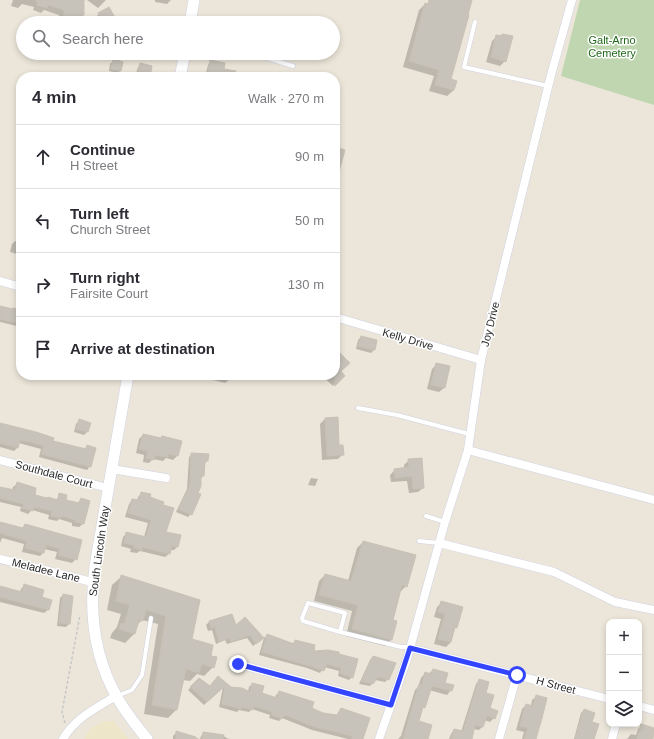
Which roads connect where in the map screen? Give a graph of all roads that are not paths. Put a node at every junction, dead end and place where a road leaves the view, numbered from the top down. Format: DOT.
graph roads {
  1 [pos="194,0"];
  2 [pos="572,0"];
  3 [pos="191,16"];
  4 [pos="476,22"];
  5 [pos="184,60"];
  6 [pos="274,60"];
  7 [pos="294,66"];
  8 [pos="181,72"];
  9 [pos="548,86"];
  10 [pos="0,281"];
  11 [pos="16,286"];
  12 [pos="340,318"];
  13 [pos="481,360"];
  14 [pos="127,380"];
  15 [pos="358,408"];
  16 [pos="469,434"];
  17 [pos="468,450"];
  18 [pos="0,460"];
  19 [pos="112,469"];
  20 [pos="166,478"];
  21 [pos="108,488"];
  22 [pos="654,500"];
  23 [pos="426,516"];
  24 [pos="445,522"];
  25 [pos="419,541"];
  26 [pos="439,543"];
  27 [pos="0,559"];
  28 [pos="92,582"];
  29 [pos="654,610"];
  30 [pos="152,618"];
  31 [pos="340,632"];
  32 [pos="410,648"];
  33 [pos="238,664"];
  34 [pos="517,675"];
  35 [pos="116,696"];
  36 [pos="606,698"];
  37 [pos="391,705"];
  38 [pos="642,707"];
  39 [pos="654,710"];
  40 [pos="615,727"];
  41 [pos="63,739"];
  42 [pos="147,739"];
  43 [pos="379,739"];
  44 [pos="499,739"];
  45 [pos="612,739"];
  1 -- 3 [label="main road"];
  2 -- 9 [label="street, Joy Drive"];
  4 -- 9 [label="lane"];
  5 -- 8 [label="main road"];
  6 -- 7 [label="lane"];
  9 -- 13 [label="street, Joy Drive"];
  10 -- 11 [label="street"];
  12 -- 13 [label="street, Kelly Drive"];
  13 -- 16 [label="street, Joy Drive"];
  14 -- 19 [label="main road, South Lincoln Way"];
  15 -- 16 [label="lane"];
  16 -- 17 [label="street, Joy Drive"];
  17 -- 22 [label="street"];
  17 -- 24 [label="street, Joy Drive"];
  18 -- 21 [label="street, Southdale Court"];
  19 -- 20 [label="street"];
  19 -- 21 [label="main road, South Lincoln Way"];
  21 -- 28 [label="main road, South Lincoln Way"];
  23 -- 24 [label="lane"];
  24 -- 26 [label="street, Joy Drive"];
  25 -- 26 [label="lane"];
  26 -- 29 [label="street"];
  26 -- 32 [label="street, Joy Drive"];
  27 -- 28 [label="street, Meladee Lane"];
  28 -- 35 [label="main road, South Lincoln Way"];
  30 -- 35 [label="lane"];
  31 -- 31 [label="lane"];
  31 -- 32 [label="lane"];
  32 -- 34 [label="street, H Street"];
  32 -- 37 [label="street, Joy Drive"];
  33 -- 37 [label="street"];
  34 -- 36 [label="street, H Street"];
  34 -- 44 [label="street"];
  35 -- 41 [label="street"];
  35 -- 42 [label="main road, South Lincoln Way"];
  37 -- 43 [label="street, Joy Drive"];
  38 -- 39 [label="street"];
  40 -- 45 [label="street"];
}
